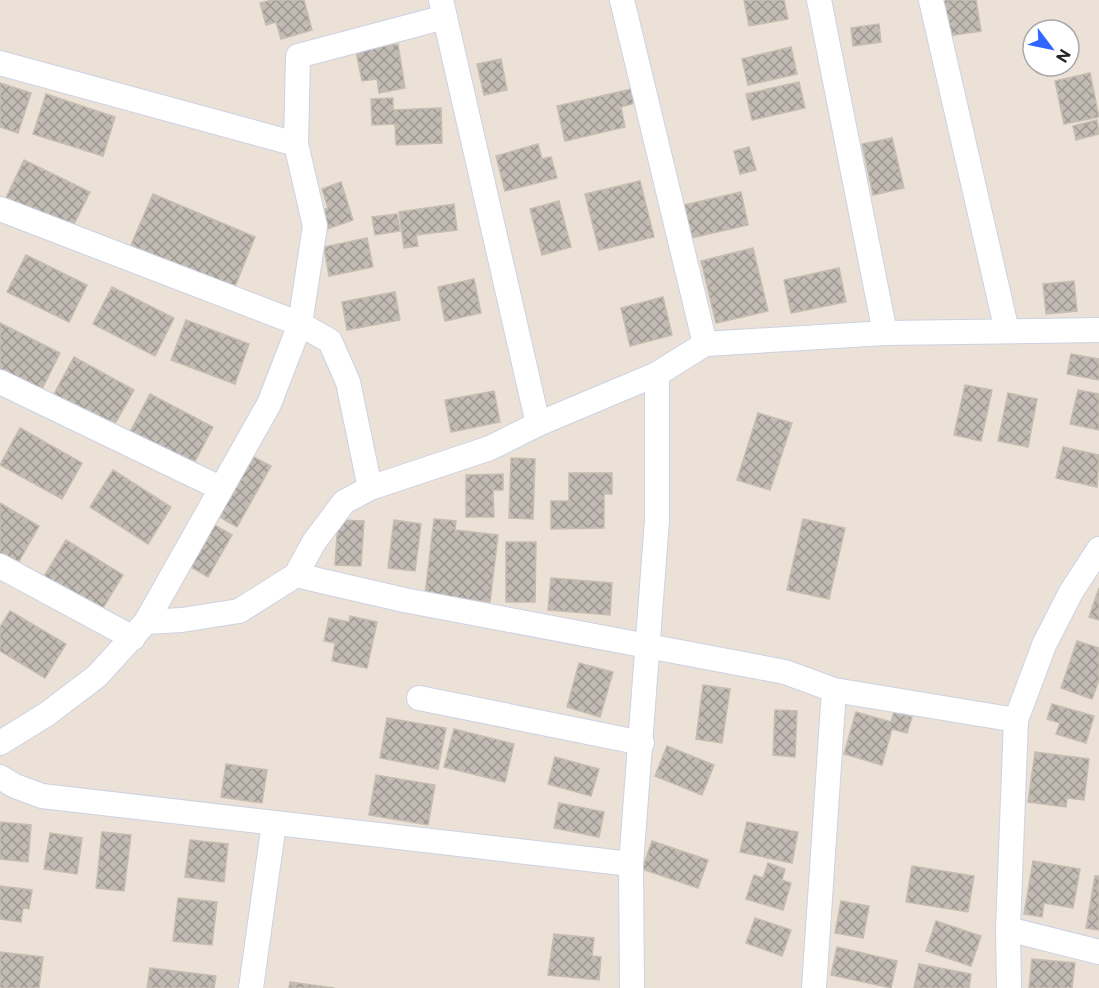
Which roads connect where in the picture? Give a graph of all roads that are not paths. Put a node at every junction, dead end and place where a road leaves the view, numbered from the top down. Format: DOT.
graph roads {
  1 [pos="622,0"];
  2 [pos="819,0"];
  3 [pos="931,0"];
  4 [pos="443,8"];
  5 [pos="0,63"];
  6 [pos="296,144"];
  7 [pos="0,209"];
  8 [pos="300,324"];
  9 [pos="1099,330"];
  10 [pos="1007,331"];
  11 [pos="885,333"];
  12 [pos="705,344"];
  13 [pos="657,374"];
  14 [pos="0,382"];
  15 [pos="538,424"];
  16 [pos="220,488"];
  17 [pos="370,488"];
  18 [pos="1099,549"];
  19 [pos="0,566"];
  20 [pos="296,575"];
  21 [pos="139,630"];
  22 [pos="648,647"];
  23 [pos="834,690"];
  24 [pos="418,698"];
  25 [pos="1016,720"];
  26 [pos="0,743"];
  27 [pos="642,743"];
  28 [pos="0,777"];
  29 [pos="274,823"];
  30 [pos="631,864"];
  31 [pos="1008,929"];
  32 [pos="1099,952"];
  33 [pos="251,988"];
  34 [pos="632,988"];
  35 [pos="814,988"];
  36 [pos="1009,988"];
  1 -- 12 [label="street"];
  2 -- 11 [label="street"];
  3 -- 10 [label="street"];
  4 -- 6 [label="street"];
  4 -- 15 [label="street"];
  5 -- 6 [label="street"];
  6 -- 8 [label="street"];
  7 -- 8 [label="street"];
  8 -- 16 [label="street"];
  8 -- 17 [label="street"];
  9 -- 10 [label="street"];
  10 -- 11 [label="street"];
  11 -- 12 [label="street"];
  12 -- 13 [label="street"];
  13 -- 15 [label="street"];
  13 -- 22 [label="street"];
  14 -- 16 [label="street"];
  15 -- 17 [label="street"];
  16 -- 21 [label="street"];
  17 -- 20 [label="street"];
  18 -- 25 [label="street"];
  19 -- 21 [label="street"];
  20 -- 21 [label="street"];
  20 -- 22 [label="street"];
  21 -- 26 [label="street"];
  22 -- 23 [label="street"];
  22 -- 27 [label="street"];
  23 -- 25 [label="street"];
  23 -- 35 [label="street"];
  24 -- 27 [label="street"];
  25 -- 31 [label="street"];
  27 -- 30 [label="street"];
  28 -- 29 [label="street"];
  29 -- 30 [label="street"];
  29 -- 33 [label="street"];
  30 -- 34 [label="street"];
  31 -- 32 [label="street"];
  31 -- 36 [label="street"];
}
